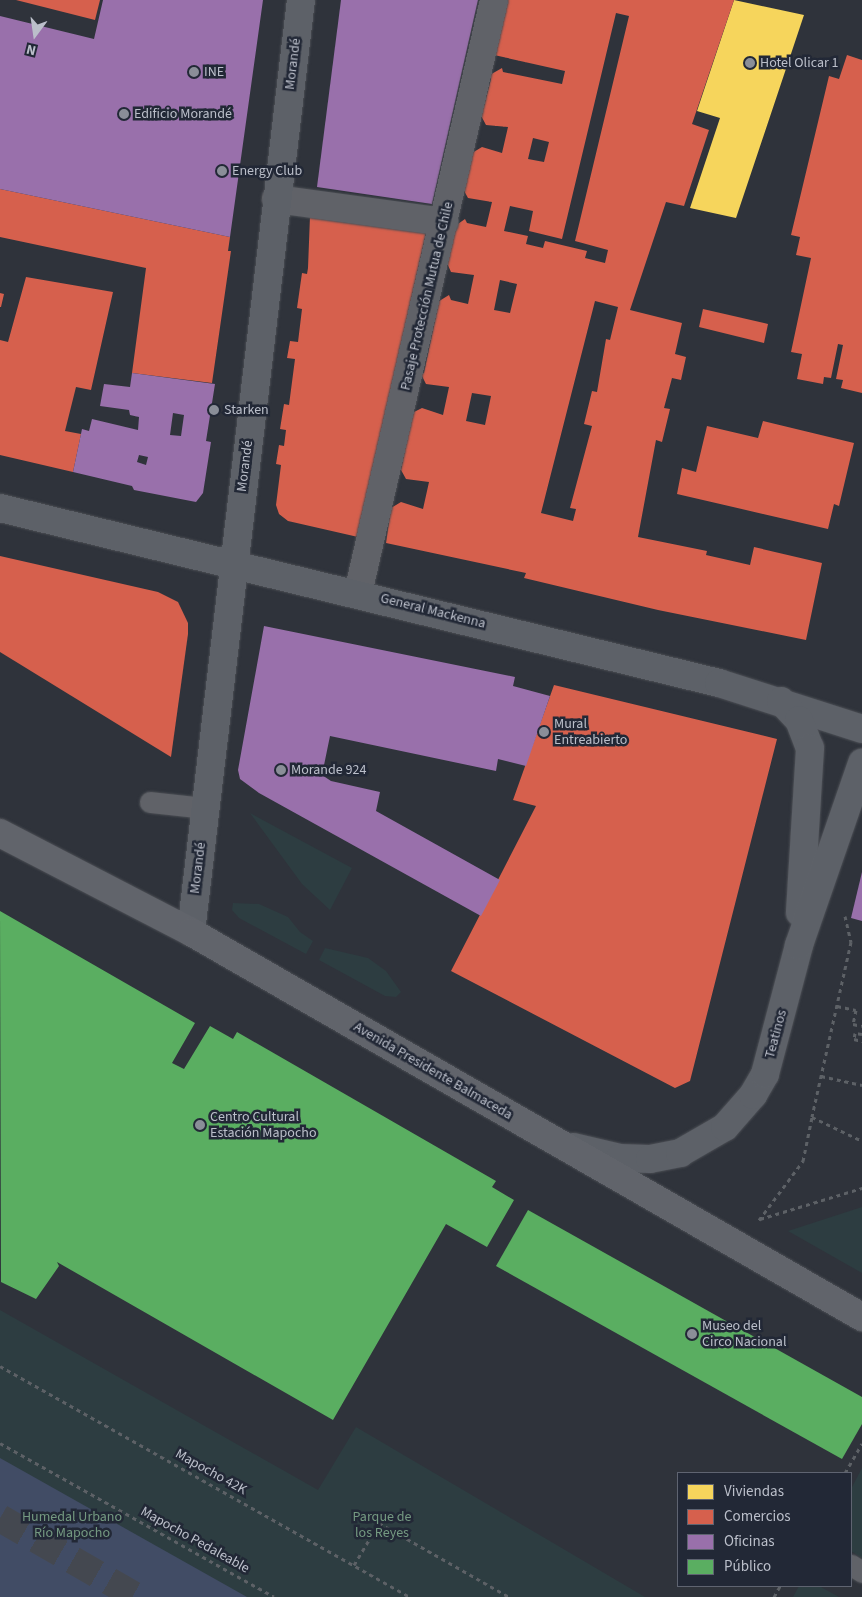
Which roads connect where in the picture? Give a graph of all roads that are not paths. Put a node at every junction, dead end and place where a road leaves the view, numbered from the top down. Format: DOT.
graph roads {
  1 [pos="301,0"];
  2 [pos="494,0"];
  3 [pos="276,199"];
  4 [pos="444,222"];
  5 [pos="0,508"];
  6 [pos="233,563"];
  7 [pos="358,593"];
  8 [pos="780,701"];
  9 [pos="862,729"];
  10 [pos="862,763"];
  11 [pos="150,802"];
  12 [pos="205,808"];
  13 [pos="0,833"];
  14 [pos="191,932"];
  15 [pos="799,945"];
  16 [pos="559,1143"];
  17 [pos="862,1317"];
  1 -- 3 [label="main road, Morandé"];
  2 -- 4 [label="street, Pasaje Protección Mutua de Chile"];
  3 -- 4 [label="street"];
  3 -- 6 [label="main road, Morandé"];
  4 -- 7 [label="street, Pasaje Protección Mutua de Chile"];
  5 -- 6 [label="main road, General Mackenna"];
  6 -- 7 [label="main road, General Mackenna"];
  6 -- 12 [label="main road, Morandé"];
  7 -- 8 [label="main road, General Mackenna"];
  8 -- 9 [label="main road, General Mackenna"];
  8 -- 15 [label="main road"];
  10 -- 15 [label="main road, Teatinos"];
  11 -- 12 [label="lane"];
  12 -- 14 [label="main road, Morandé"];
  13 -- 14 [label="main road, Avenida Presidente Balmaceda"];
  14 -- 16 [label="main road, Avenida Presidente Balmaceda"];
  15 -- 16 [label="main road, Teatinos"];
  16 -- 17 [label="main road, Avenida Presidente Balmaceda"];
}
